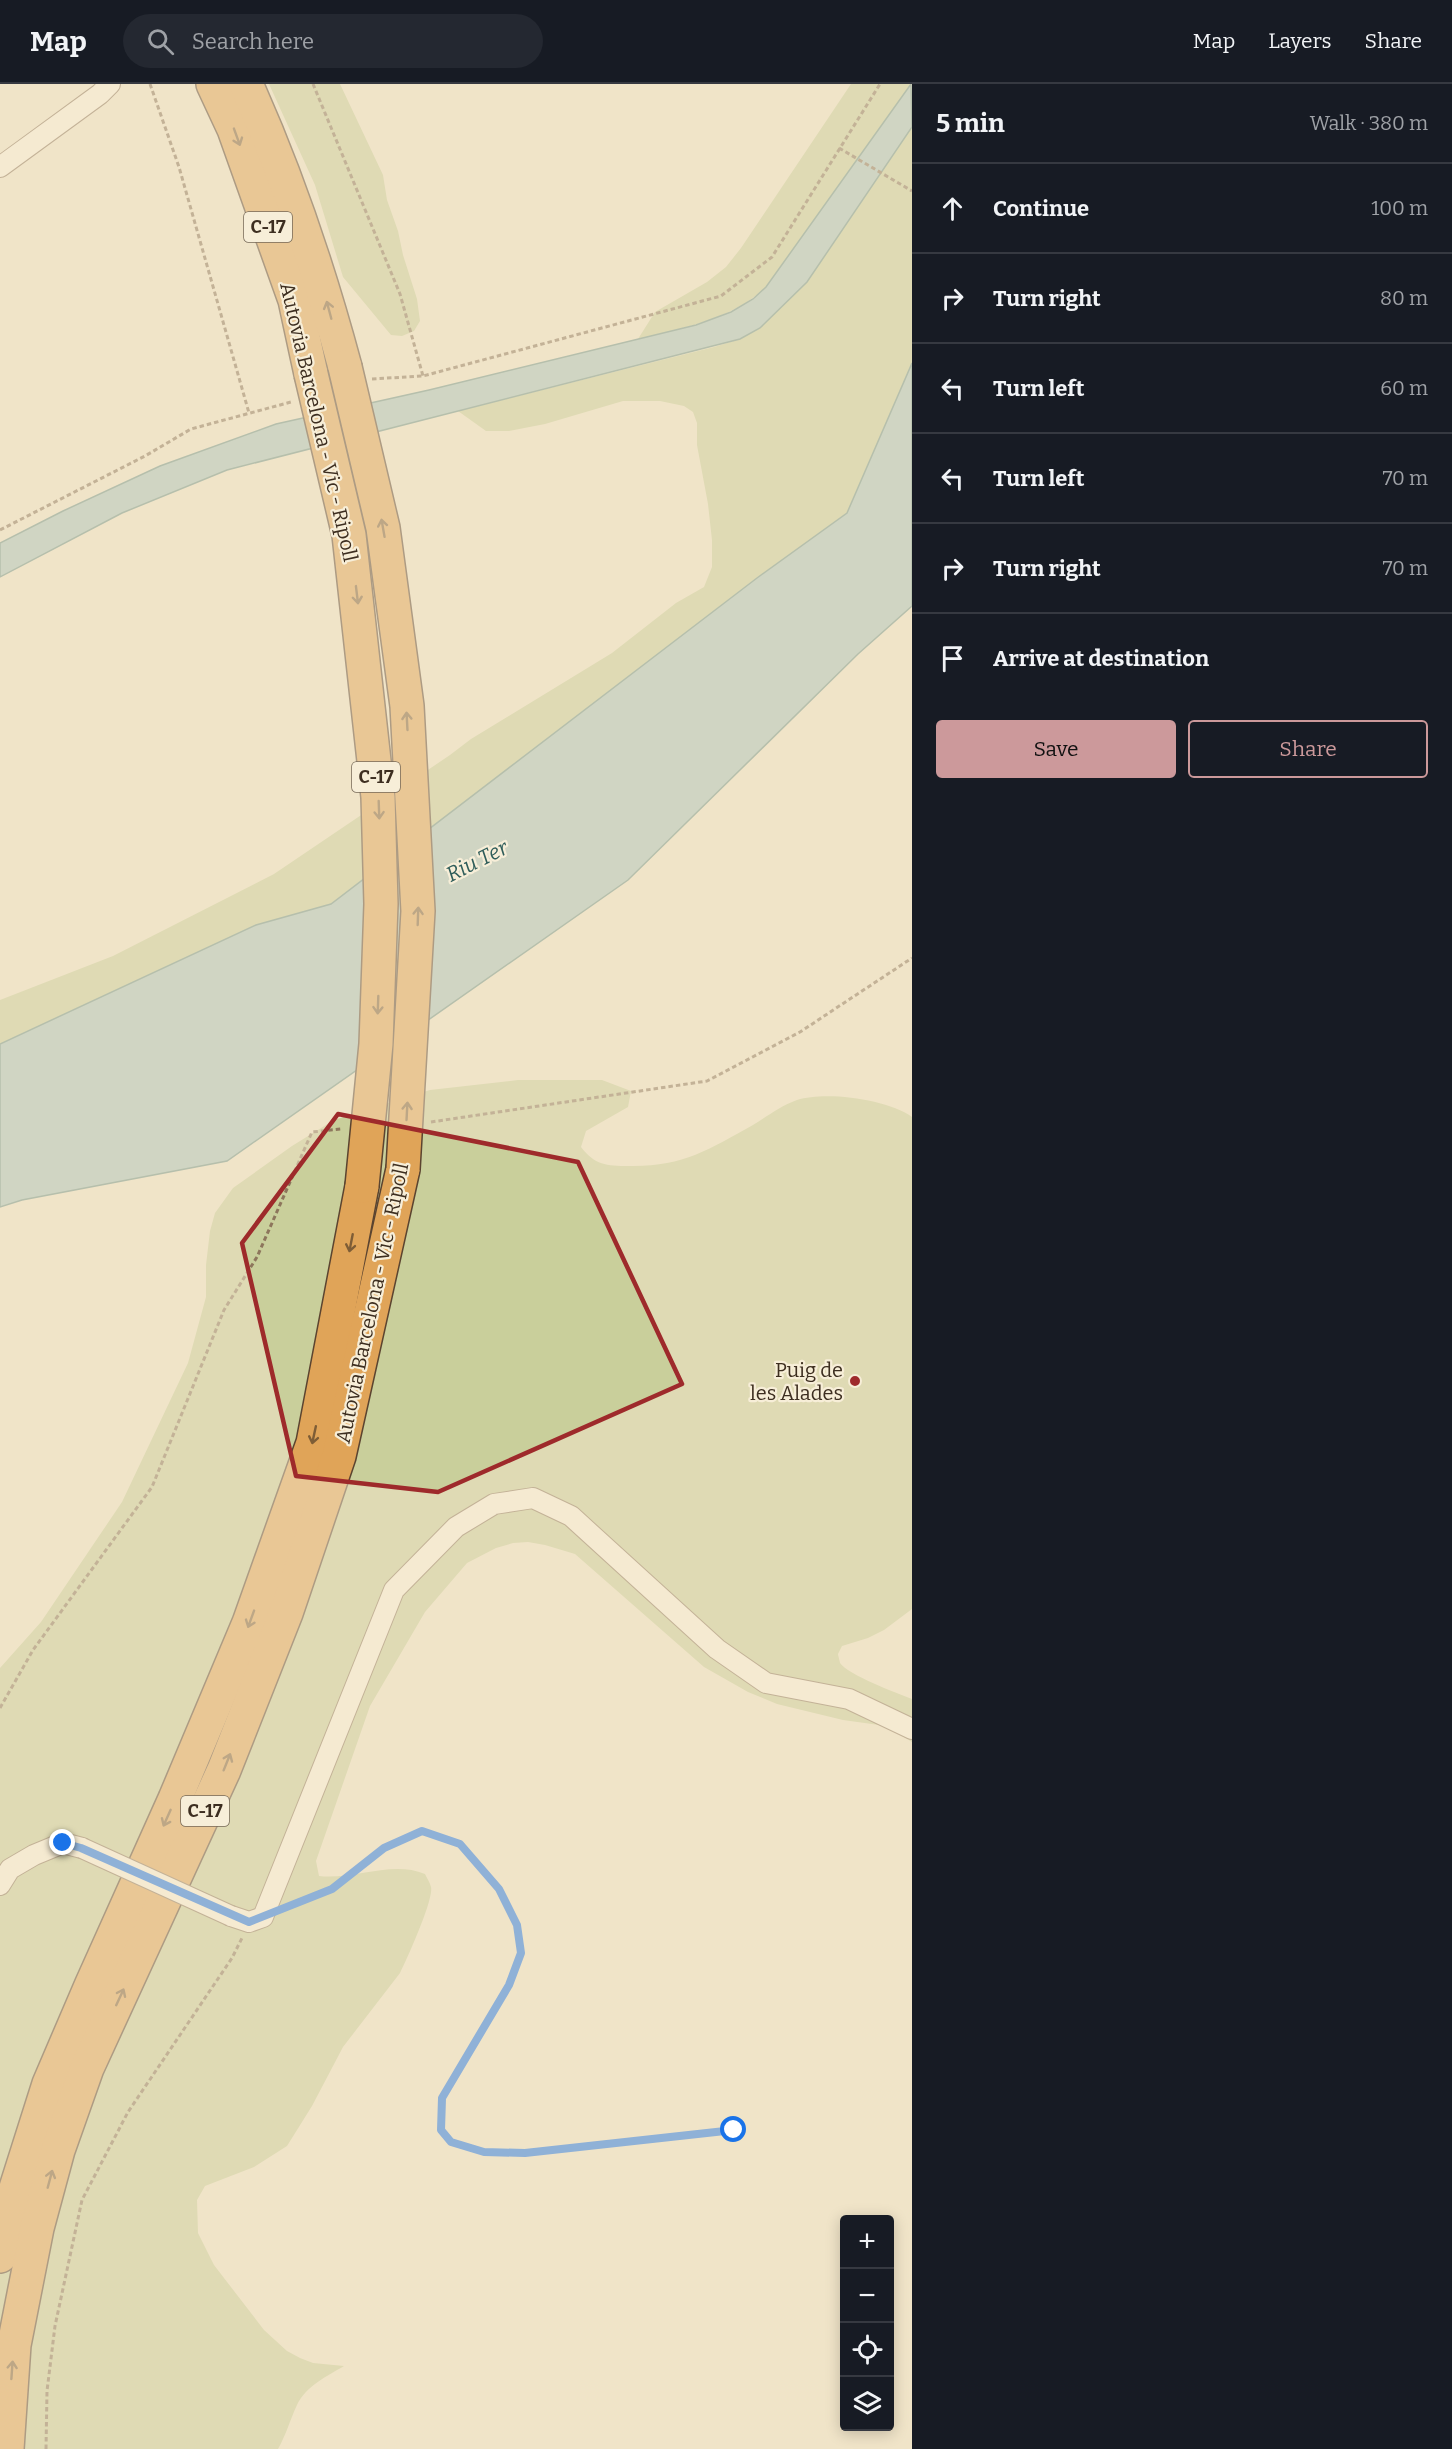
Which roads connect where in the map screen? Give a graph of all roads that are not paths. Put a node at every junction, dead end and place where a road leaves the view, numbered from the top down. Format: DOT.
graph roads {
  1 [pos="110,84"];
  2 [pos="213,84"];
  3 [pos="246,84"];
  4 [pos="0,167"];
  5 [pos="912,1729"];
  6 [pos="0,1885"];
  7 [pos="0,2256"];
  8 [pos="7,2449"];
  1 -- 4 [label="street"];
  2 -- 7 [label="highway, Autovia Barcelona - Vic - Ripoll / C-17, one-way, bridge"];
  8 -- 3 [label="highway, Autovia Barcelona - Vic - Ripoll / C-17, one-way, bridge"];
  5 -- 6 [label="street, bridge"];
}
